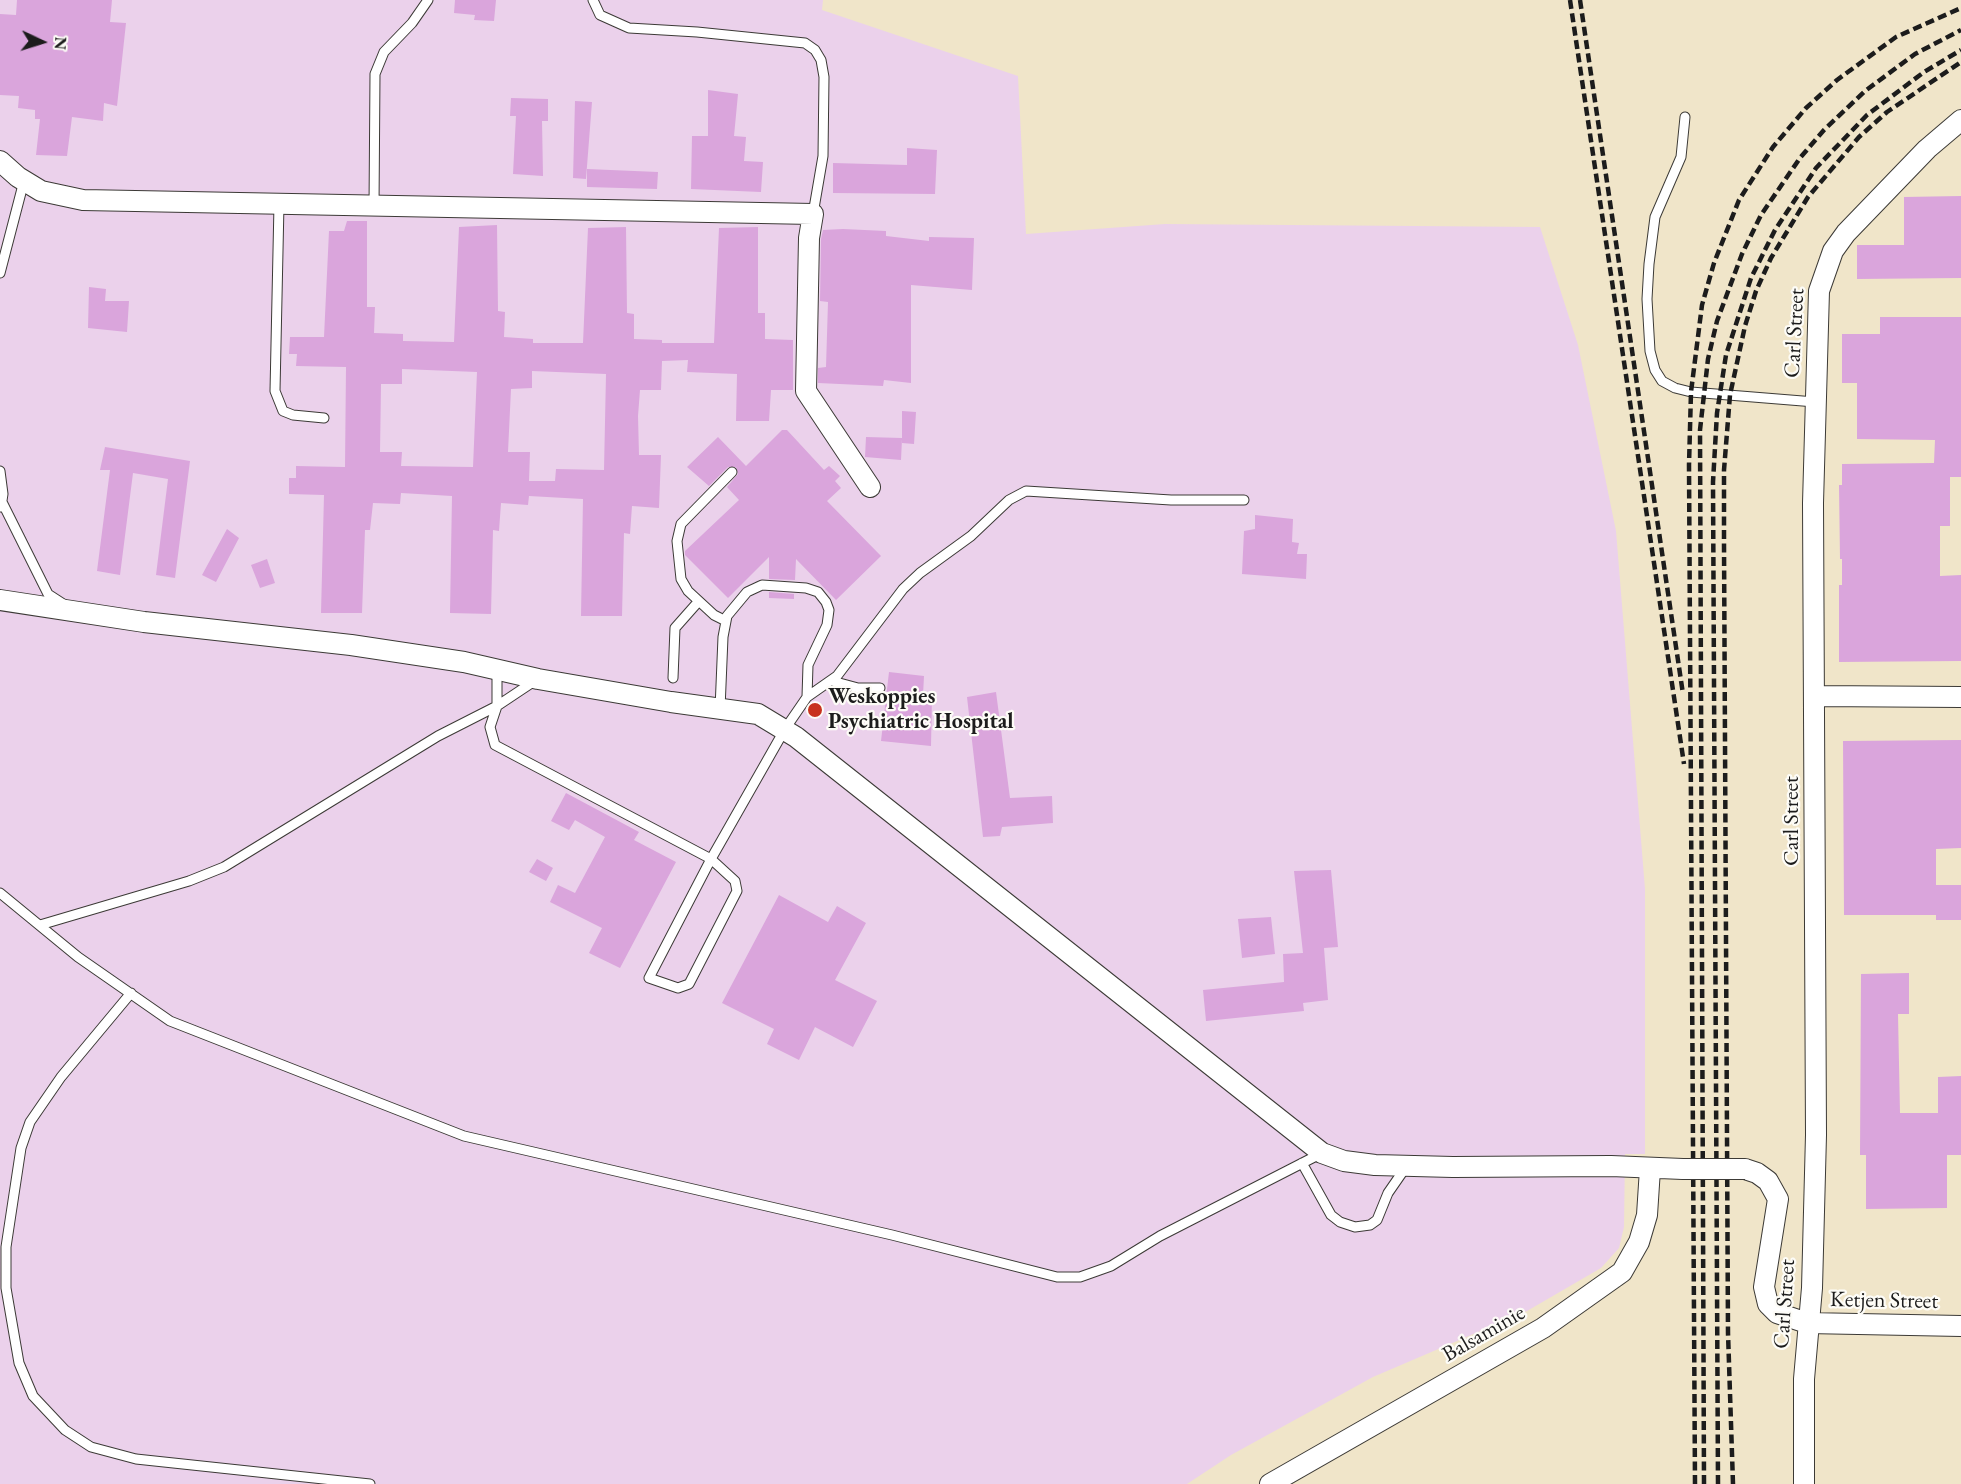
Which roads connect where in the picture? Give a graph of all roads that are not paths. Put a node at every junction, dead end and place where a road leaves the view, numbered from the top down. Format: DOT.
graph roads {
  1 [pos="428,0"];
  2 [pos="592,0"];
  3 [pos="1685,117"];
  4 [pos="1961,120"];
  5 [pos="0,161"];
  6 [pos="24,181"];
  7 [pos="279,204"];
  8 [pos="374,207"];
  9 [pos="813,214"];
  10 [pos="0,273"];
  11 [pos="1815,402"];
  12 [pos="324,418"];
  13 [pos="0,471"];
  14 [pos="732,472"];
  15 [pos="870,487"];
  16 [pos="1244,500"];
  17 [pos="1,506"];
  18 [pos="0,600"];
  19 [pos="698,602"];
  20 [pos="79,614"];
  21 [pos="726,621"];
  22 [pos="497,669"];
  23 [pos="673,678"];
  24 [pos="538,679"];
  25 [pos="832,681"];
  26 [pos="880,688"];
  27 [pos="1815,696"];
  28 [pos="807,698"];
  29 [pos="1961,698"];
  30 [pos="497,706"];
  31 [pos="720,709"];
  32 [pos="785,729"];
  33 [pos="711,859"];
  34 [pos="0,893"];
  35 [pos="40,925"];
  36 [pos="131,993"];
  37 [pos="1322,1153"];
  38 [pos="1302,1163"];
  39 [pos="1407,1165"];
  40 [pos="1650,1168"];
  41 [pos="1807,1323"];
  42 [pos="1961,1326"];
  43 [pos="369,1484"];
  44 [pos="1270,1484"];
  45 [pos="1804,1484"];
  1 -- 8 [label="lane"];
  2 -- 9 [label="lane"];
  3 -- 11 [label="lane"];
  4 -- 11 [label="street, Carl Street"];
  5 -- 6 [label="street"];
  6 -- 7 [label="street"];
  6 -- 10 [label="lane"];
  7 -- 8 [label="street"];
  7 -- 12 [label="lane"];
  8 -- 9 [label="street"];
  9 -- 15 [label="street"];
  11 -- 27 [label="street, Carl Street"];
  13 -- 17 [label="lane"];
  14 -- 19 [label="lane"];
  16 -- 25 [label="lane"];
  17 -- 20 [label="lane"];
  18 -- 20 [label="street"];
  19 -- 21 [label="lane"];
  19 -- 23 [label="lane"];
  20 -- 22 [label="street"];
  21 -- 28 [label="lane"];
  21 -- 31 [label="lane"];
  22 -- 24 [label="street"];
  22 -- 30 [label="lane"];
  24 -- 30 [label="lane"];
  24 -- 31 [label="street"];
  25 -- 26 [label="lane"];
  25 -- 28 [label="lane"];
  27 -- 29 [label="street"];
  27 -- 41 [label="street, Carl Street"];
  28 -- 32 [label="lane"];
  30 -- 33 [label="lane"];
  30 -- 35 [label="lane"];
  31 -- 32 [label="street"];
  32 -- 33 [label="lane"];
  32 -- 37 [label="street"];
  33 -- 33 [label="lane"];
  34 -- 35 [label="lane"];
  35 -- 36 [label="lane"];
  36 -- 38 [label="lane"];
  36 -- 43 [label="lane"];
  37 -- 38 [label="lane"];
  37 -- 39 [label="street"];
  38 -- 39 [label="lane"];
  39 -- 40 [label="street"];
  40 -- 41 [label="street, bridge"];
  40 -- 44 [label="street, Balsaminie"];
  41 -- 42 [label="street, Ketjen Street"];
  41 -- 45 [label="street, Carl Street"];
}
